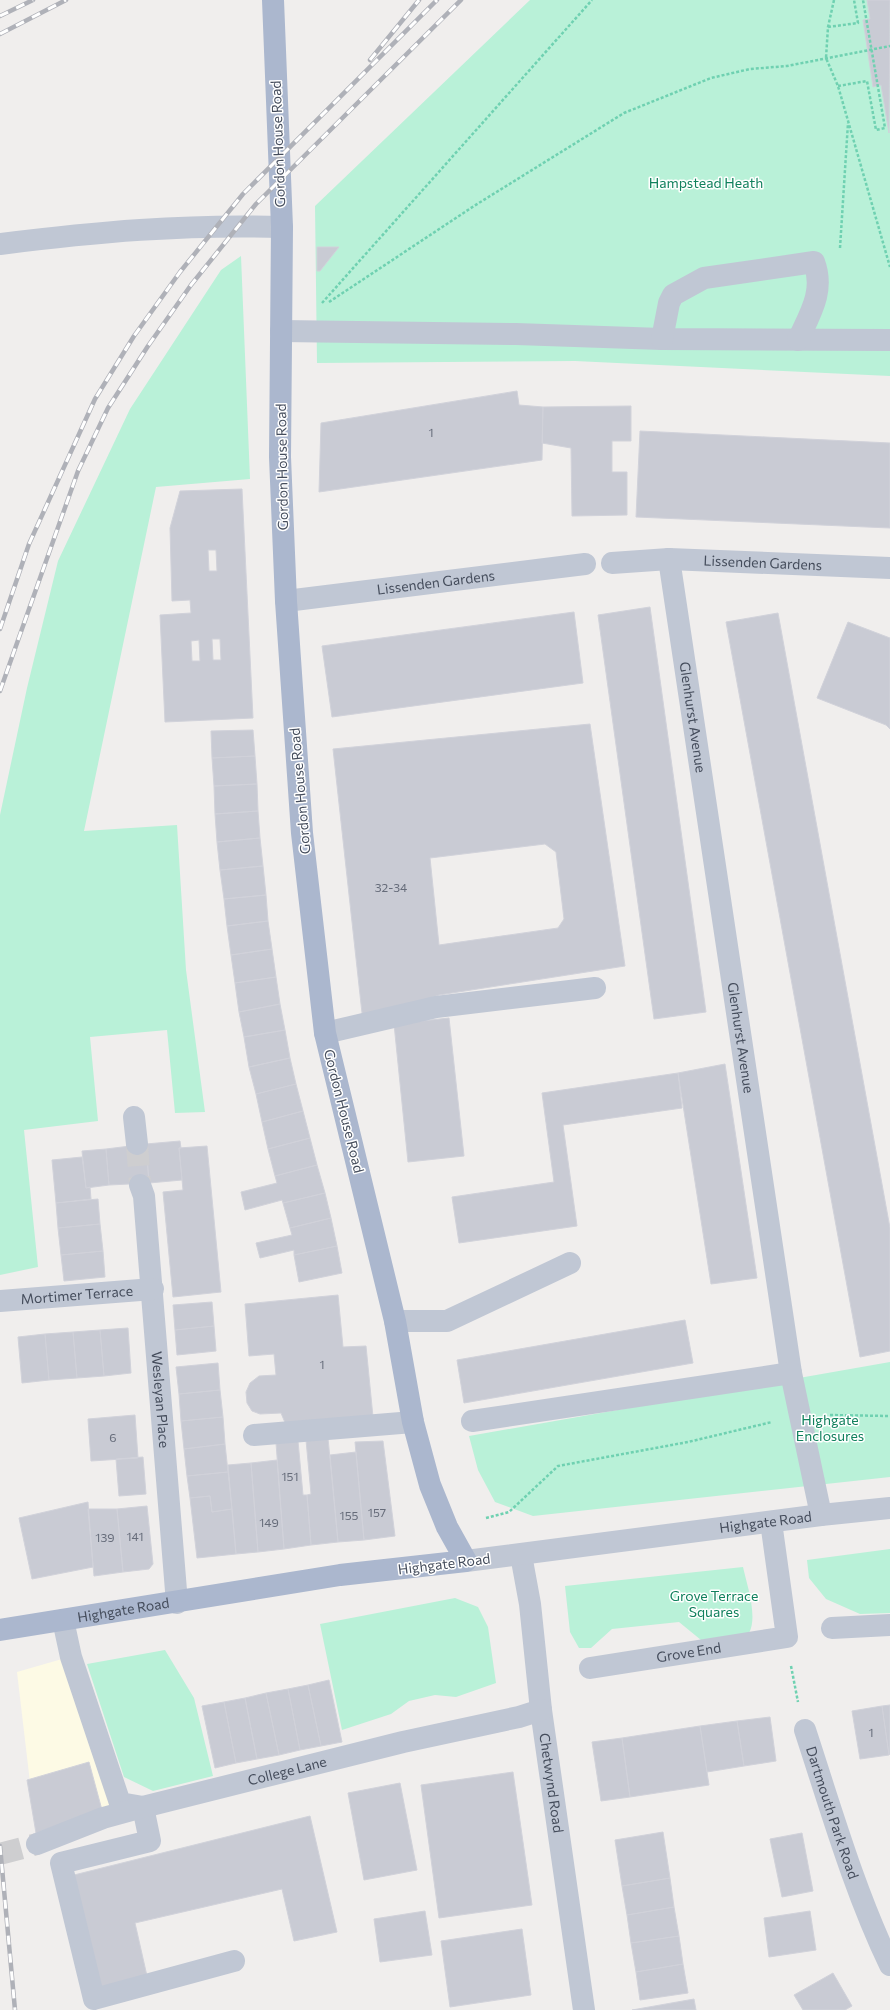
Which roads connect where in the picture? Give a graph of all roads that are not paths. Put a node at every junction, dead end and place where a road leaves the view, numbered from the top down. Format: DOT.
graph roads {
  1 [pos="273,0"];
  2 [pos="282,227"];
  3 [pos="0,244"];
  4 [pos="281,321"];
  5 [pos="662,339"];
  6 [pos="798,340"];
  7 [pos="890,340"];
  8 [pos="669,559"];
  9 [pos="612,562"];
  10 [pos="585,564"];
  11 [pos="890,568"];
  12 [pos="286,601"];
  13 [pos="595,988"];
  14 [pos="325,1033"];
  15 [pos="134,1117"];
  16 [pos="137,1144"];
  17 [pos="142,1190"];
  18 [pos="570,1263"];
  19 [pos="153,1290"];
  20 [pos="0,1301"];
  21 [pos="395,1321"];
  22 [pos="791,1372"];
  23 [pos="472,1421"];
  24 [pos="413,1422"];
  25 [pos="254,1435"];
  26 [pos="890,1508"];
  27 [pos="821,1515"];
  28 [pos="771,1522"];
  29 [pos="521,1555"];
  30 [pos="466,1561"];
  31 [pos="178,1603"];
  32 [pos="62,1620"];
  33 [pos="890,1625"];
  34 [pos="832,1628"];
  35 [pos="0,1630"];
  36 [pos="590,1668"];
  37 [pos="541,1710"];
  38 [pos="805,1730"];
  39 [pos="143,1807"];
  40 [pos="37,1844"];
  41 [pos="234,1961"];
  42 [pos="890,1965"];
  43 [pos="584,2010"];
  1 -- 2 [label="main road, Gordon House Road"];
  2 -- 3 [label="street"];
  2 -- 4 [label="main road, Gordon House Road"];
  4 -- 5 [label="street"];
  4 -- 12 [label="main road, Gordon House Road"];
  5 -- 6 [label="street"];
  5 -- 6 [label="street"];
  6 -- 7 [label="street"];
  8 -- 9 [label="street, Lissenden Gardens"];
  8 -- 11 [label="street, Lissenden Gardens"];
  8 -- 22 [label="street, Glenhurst Avenue"];
  10 -- 12 [label="street, Lissenden Gardens"];
  12 -- 14 [label="main road, Gordon House Road"];
  13 -- 14 [label="street"];
  14 -- 21 [label="main road, Gordon House Road"];
  15 -- 16 [label="street"];
  17 -- 19 [label="street, Wesleyan Place"];
  18 -- 21 [label="street"];
  19 -- 20 [label="street, Mortimer Terrace"];
  19 -- 31 [label="street, Wesleyan Place"];
  21 -- 24 [label="main road, Gordon House Road"];
  22 -- 23 [label="street"];
  22 -- 27 [label="street, Glenhurst Avenue"];
  24 -- 25 [label="street"];
  24 -- 30 [label="main road, Gordon House Road"];
  26 -- 27 [label="street, Highgate Road"];
  27 -- 28 [label="street, Highgate Road"];
  28 -- 29 [label="street, Highgate Road"];
  28 -- 36 [label="street, Grove End"];
  29 -- 30 [label="street, Highgate Road"];
  29 -- 37 [label="street, Chetwynd Road"];
  30 -- 31 [label="main road, Highgate Road"];
  31 -- 32 [label="main road, Highgate Road"];
  32 -- 35 [label="main road, Highgate Road"];
  32 -- 39 [label="street"];
  33 -- 34 [label="street"];
  37 -- 39 [label="street, College Lane"];
  37 -- 43 [label="street, Chetwynd Road"];
  38 -- 42 [label="street, Dartmouth Park Road"];
  39 -- 40 [label="street, College Lane"];
  39 -- 41 [label="street"];
}
